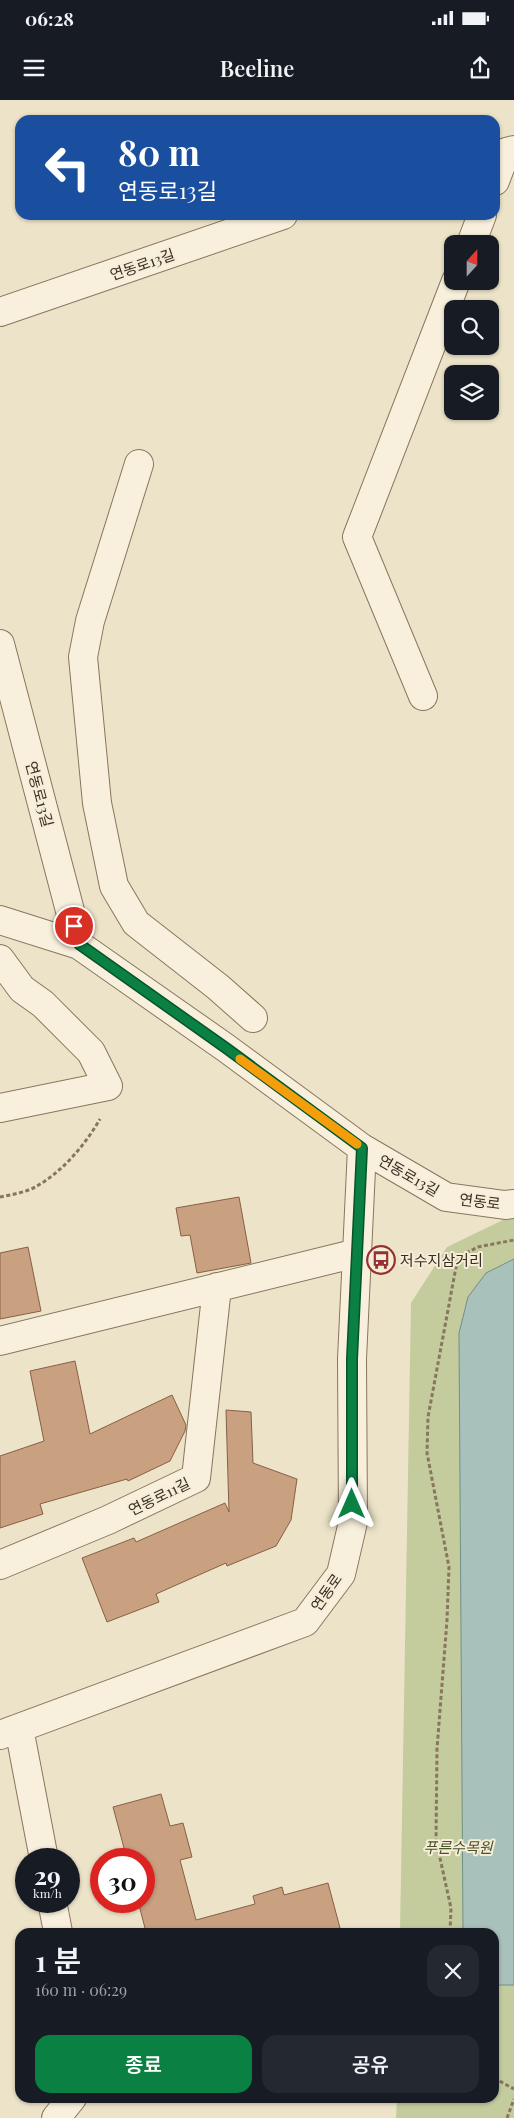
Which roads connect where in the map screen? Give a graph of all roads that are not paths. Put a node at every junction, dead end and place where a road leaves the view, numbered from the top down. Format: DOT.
graph roads {
  1 [pos="514,150"];
  2 [pos="500,168"];
  3 [pos="268,220"];
  4 [pos="480,220"];
  5 [pos="474,235"];
  6 [pos="453,290"];
  7 [pos="0,312"];
  8 [pos="139,464"];
  9 [pos="0,644"];
  10 [pos="423,696"];
  11 [pos="0,920"];
  12 [pos="79,944"];
  13 [pos="0,959"];
  14 [pos="253,1018"];
  15 [pos="0,1108"];
  16 [pos="362,1148"];
  17 [pos="446,1197"];
  18 [pos="514,1204"];
  19 [pos="357,1253"];
  20 [pos="217,1287"];
  21 [pos="0,1341"];
  22 [pos="0,1565"];
  23 [pos="9,1732"];
  24 [pos="41,1848"];
  25 [pos="54,1913"];
  26 [pos="57,1928"];
  27 [pos="68,2103"];
  28 [pos="56,2118"];
  1 -- 2 [label="street"];
  3 -- 7 [label="street, 연동로13길"];
  4 -- 5 [label="street"];
  6 -- 10 [label="street"];
  8 -- 14 [label="street"];
  9 -- 12 [label="street, 연동로13길"];
  11 -- 12 [label="street, 연동로13길"];
  12 -- 16 [label="street, 연동로13길"];
  13 -- 15 [label="street"];
  16 -- 17 [label="street, 연동로13길"];
  16 -- 19 [label="street, 연동로"];
  17 -- 18 [label="street, 연동로"];
  19 -- 20 [label="street"];
  19 -- 23 [label="street, 연동로"];
  20 -- 21 [label="street"];
  20 -- 22 [label="street, 연동로11길"];
  23 -- 24 [label="street"];
  25 -- 26 [label="street"];
  27 -- 28 [label="street"];
}
